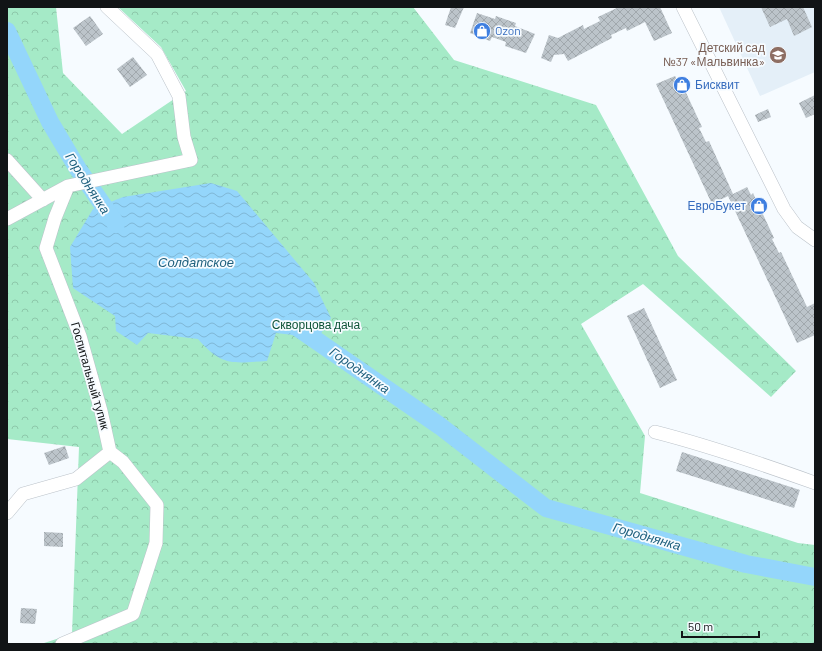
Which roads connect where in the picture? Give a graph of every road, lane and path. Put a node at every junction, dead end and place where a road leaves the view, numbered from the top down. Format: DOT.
graph roads {
  1 [pos="107,7"];
  2 [pos="682,7"];
  3 [pos="7,160"];
  4 [pos="68,186"];
  5 [pos="43,200"];
  6 [pos="7,220"];
  7 [pos="815,240"];
  8 [pos="655,432"];
  9 [pos="110,452"];
  10 [pos="815,483"];
  11 [pos="7,513"];
  12 [pos="62,644"];
  1 -- 4 [label="street"];
  2 -- 7 [label="street"];
  3 -- 5 [label="street"];
  4 -- 5 [label="street"];
  4 -- 9 [label="street, Госпитальный тупик"];
  5 -- 6 [label="street"];
  8 -- 10 [label="street"];
  9 -- 11 [label="street"];
  9 -- 12 [label="street"];
}
